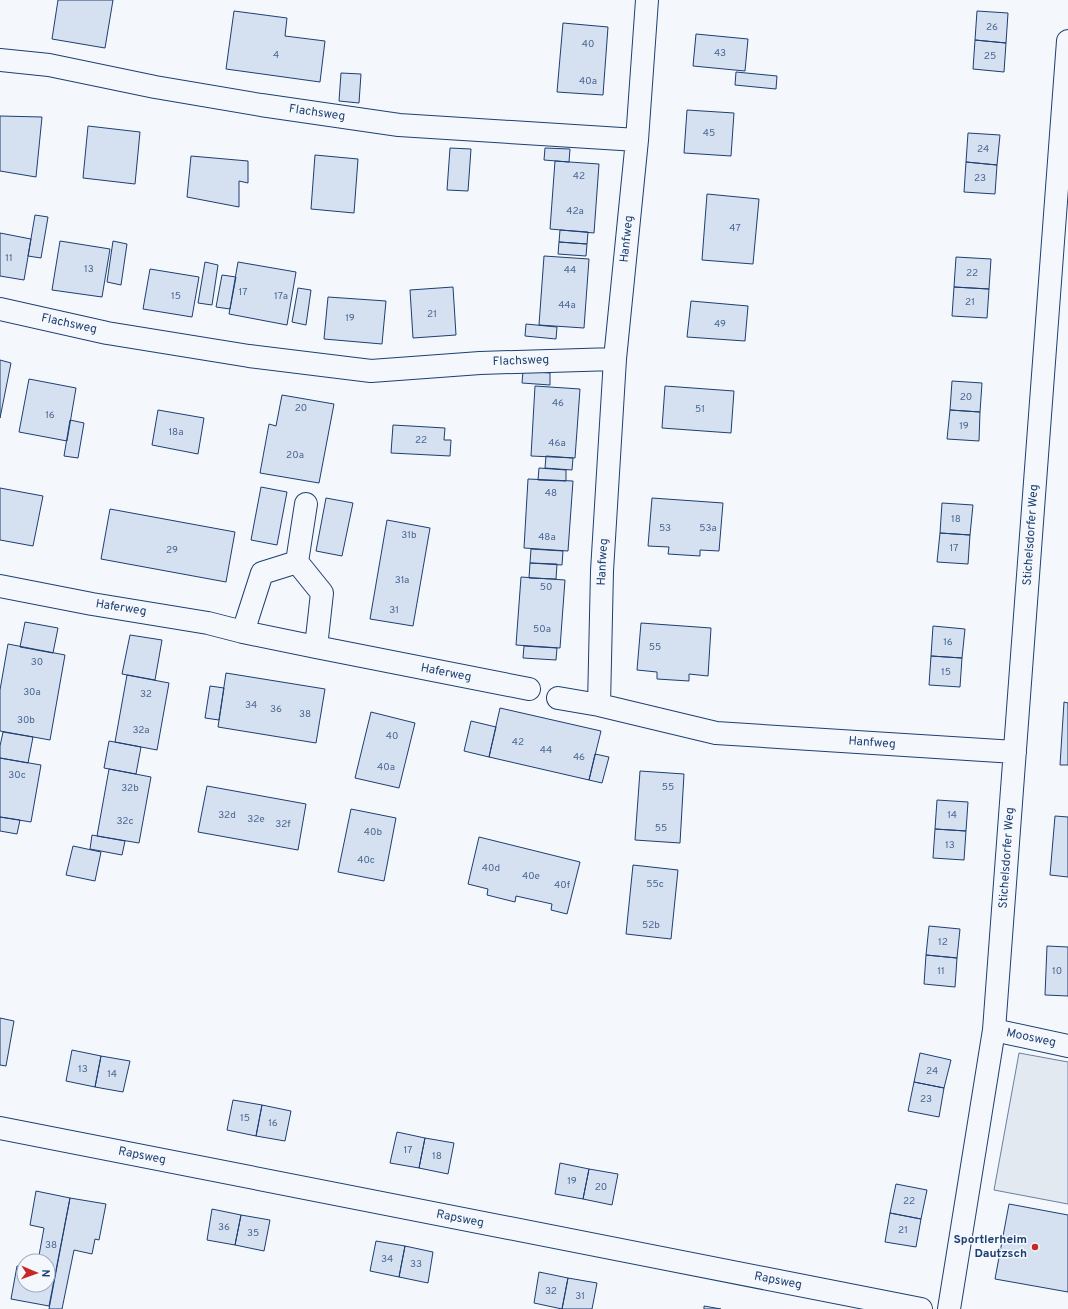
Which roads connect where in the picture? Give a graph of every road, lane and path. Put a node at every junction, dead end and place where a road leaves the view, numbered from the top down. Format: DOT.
graph roads {
  1 [pos="647,0"];
  2 [pos="1068,40"];
  3 [pos="0,60"];
  4 [pos="637,140"];
  5 [pos="0,309"];
  6 [pos="615,359"];
  7 [pos="306,504"];
  8 [pos="297,562"];
  9 [pos="0,586"];
  10 [pos="243,632"];
  11 [pos="316,647"];
  12 [pos="529,689"];
  13 [pos="558,698"];
  14 [pos="599,705"];
  15 [pos="1015,752"];
  16 [pos="994,1030"];
  17 [pos="1068,1046"];
  18 [pos="0,1128"];
  19 [pos="921,1309"];
  20 [pos="949,1309"];
  1 -- 4 [label="street, Hanfweg"];
  2 -- 15 [label="street, Stichelsdorfer Weg"];
  3 -- 4 [label="street, Flachsweg"];
  4 -- 6 [label="street, Hanfweg"];
  5 -- 6 [label="street, Flachsweg"];
  6 -- 14 [label="street, Hanfweg"];
  7 -- 8 [label="street"];
  8 -- 10 [label="street"];
  8 -- 11 [label="street"];
  9 -- 10 [label="street, Haferweg"];
  10 -- 11 [label="street, Haferweg"];
  11 -- 12 [label="street, Haferweg"];
  13 -- 14 [label="street"];
  14 -- 15 [label="street, Hanfweg"];
  15 -- 16 [label="street, Stichelsdorfer Weg"];
  16 -- 17 [label="street, Moosweg"];
  16 -- 20 [label="street"];
  18 -- 19 [label="street, Rapsweg"];
}
